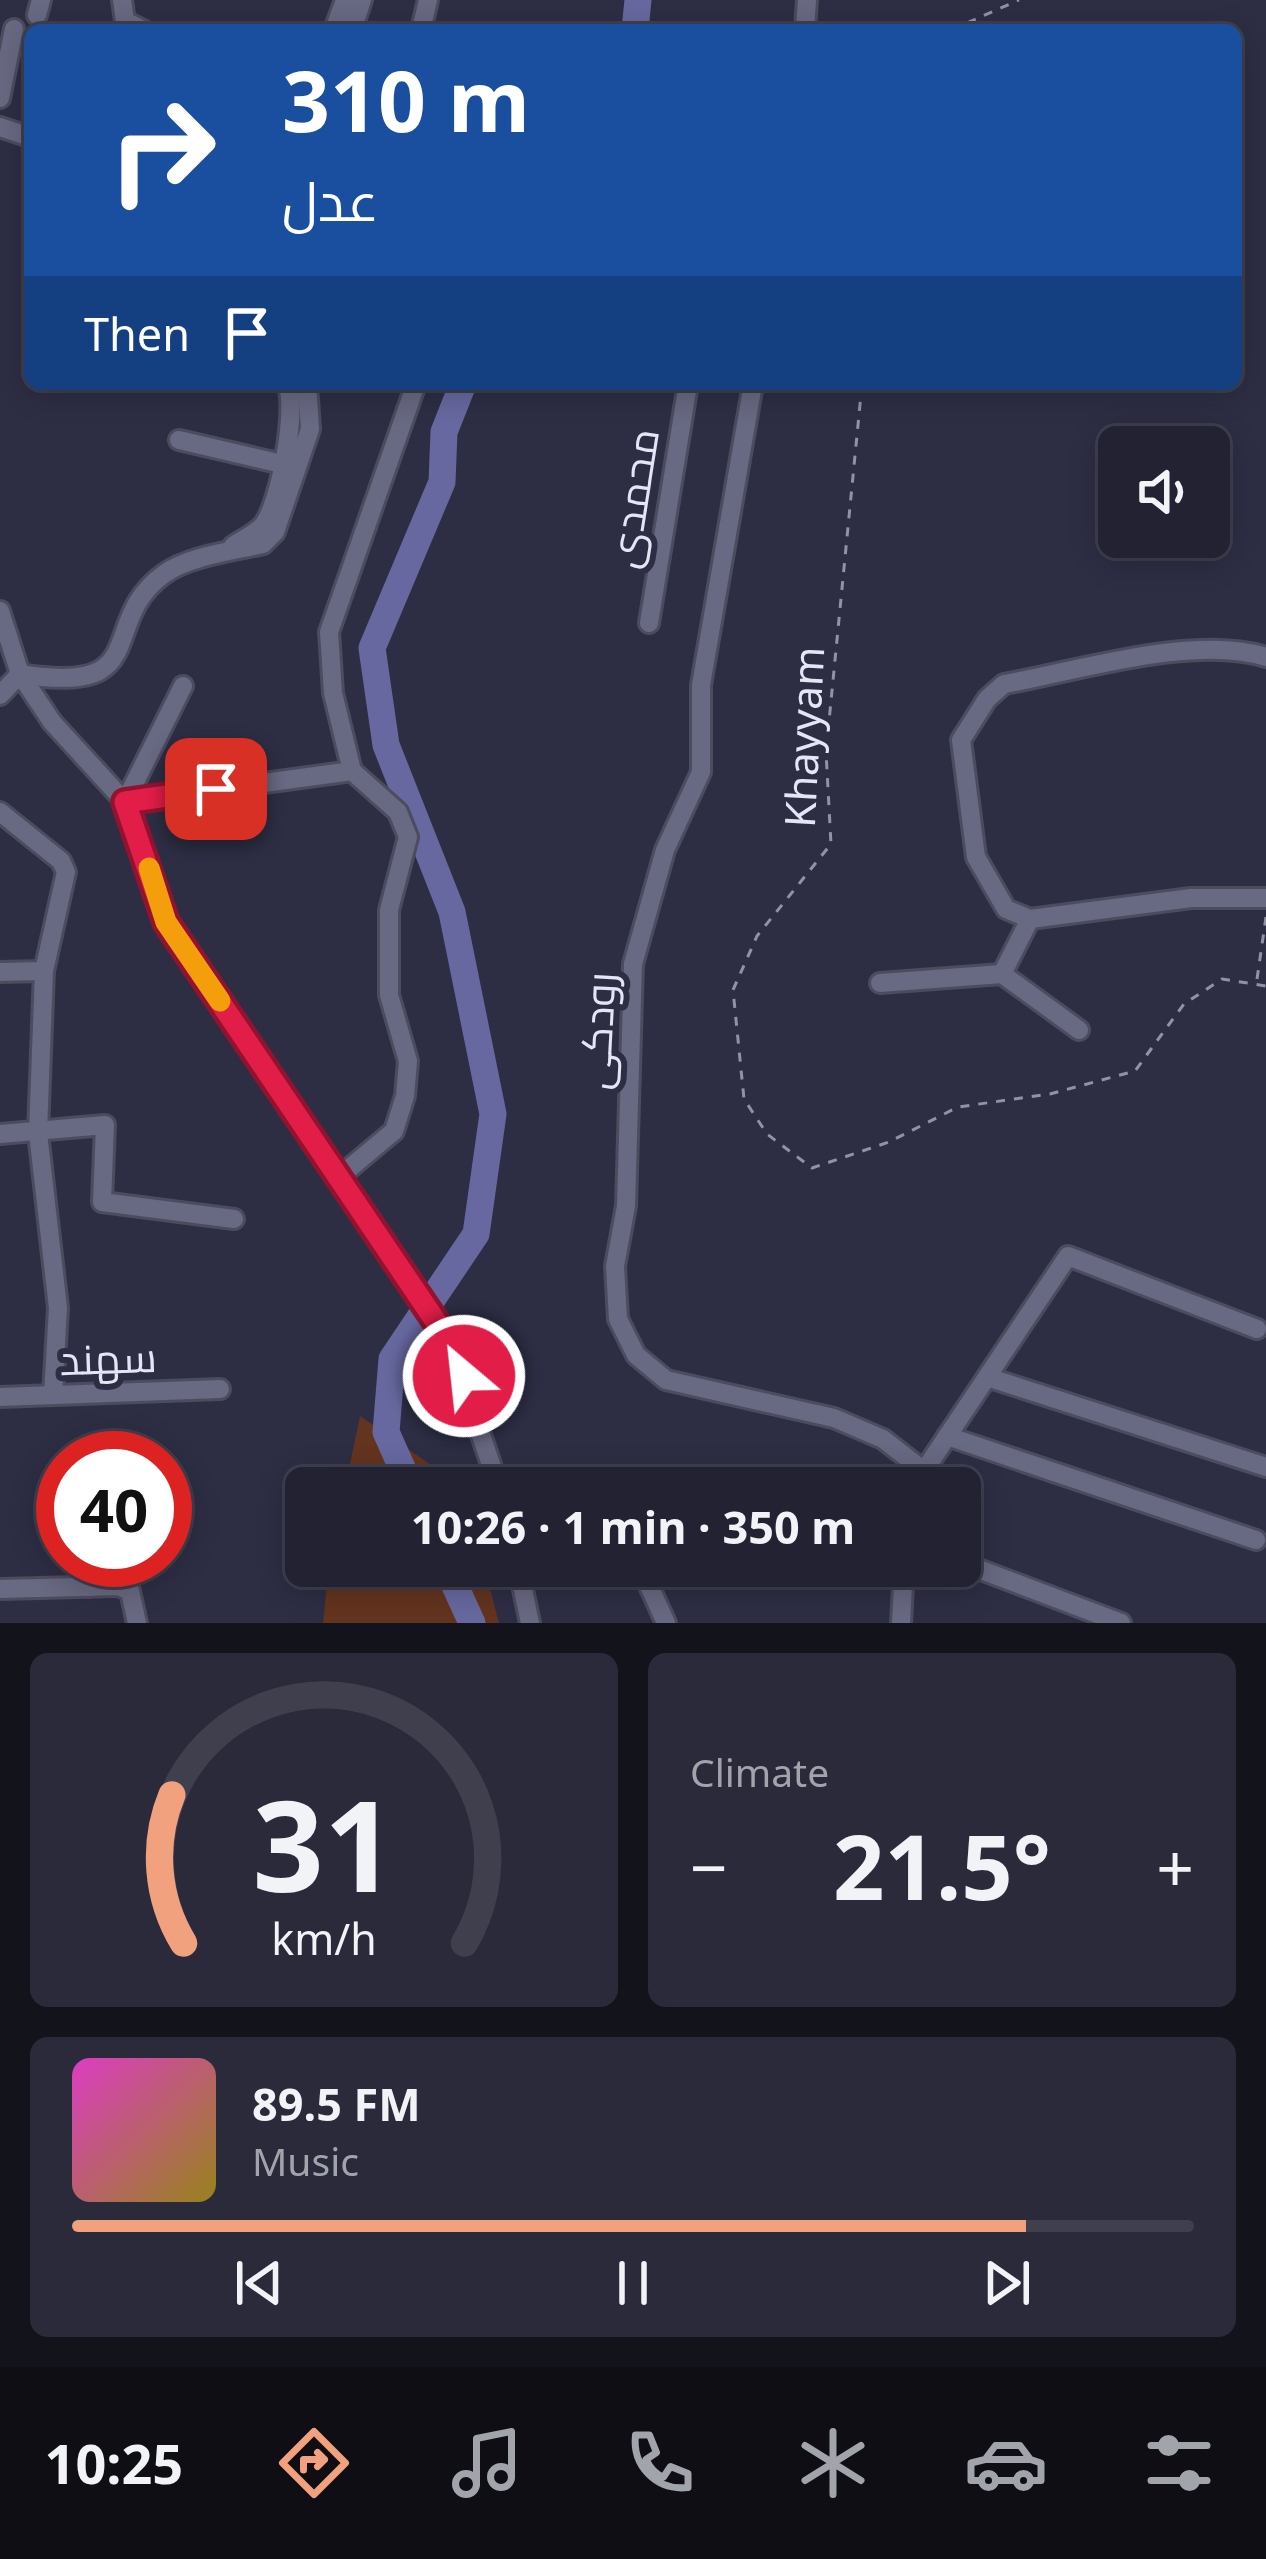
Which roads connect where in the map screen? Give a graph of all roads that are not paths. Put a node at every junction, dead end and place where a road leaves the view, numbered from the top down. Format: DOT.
graph roads {
  1 [pos="14,29"];
  2 [pos="0,98"];
  3 [pos="289,390"];
  4 [pos="307,390"];
  5 [pos="414,390"];
  6 [pos="687,390"];
  7 [pos="752,390"];
  8 [pos="179,440"];
  9 [pos="282,464"];
  10 [pos="218,555"];
  11 [pos="0,610"];
  12 [pos="649,623"];
  13 [pos="1266,657"];
  14 [pos="20,674"];
  15 [pos="183,686"];
  16 [pos="0,694"];
  17 [pos="352,771"];
  18 [pos="125,802"];
  19 [pos="0,812"];
  20 [pos="1266,898"];
  21 [pos="1030,919"];
  22 [pos="44,971"];
  23 [pos="0,972"];
  24 [pos="1001,974"];
  25 [pos="880,983"];
  26 [pos="1078,1030"];
  27 [pos="38,1132"];
  28 [pos="0,1134"];
  29 [pos="339,1177"];
  30 [pos="234,1219"];
  31 [pos="1256,1329"];
  32 [pos="987,1376"];
  33 [pos="220,1389"];
  34 [pos="53,1395"];
  35 [pos="0,1397"];
  36 [pos="947,1436"];
  37 [pos="493,1467"];
  38 [pos="919,1467"];
  39 [pos="927,1467"];
  40 [pos="1266,1467"];
  41 [pos="1256,1540"];
  42 [pos="981,1570"];
  43 [pos="89,1587"];
  44 [pos="526,1587"];
  45 [pos="650,1587"];
  46 [pos="903,1587"];
  47 [pos="0,1589"];
  48 [pos="137,1623"];
  49 [pos="530,1623"];
  50 [pos="666,1623"];
  51 [pos="901,1623"];
  52 [pos="1120,1623"];
  1 -- 2 [label="street"];
  3 -- 9 [label="street"];
  4 -- 10 [label="street"];
  5 -- 17 [label="street"];
  6 -- 12 [label="street, محمدی"];
  7 -- 38 [label="street, رودکی"];
  8 -- 9 [label="street"];
  9 -- 10 [label="street"];
  10 -- 14 [label="street"];
  11 -- 14 [label="street"];
  13 -- 21 [label="street"];
  14 -- 16 [label="street"];
  14 -- 18 [label="street"];
  15 -- 18 [label="street"];
  17 -- 18 [label="street"];
  17 -- 29 [label="street"];
  18 -- 29 [label="street"];
  19 -- 22 [label="street"];
  20 -- 21 [label="street"];
  21 -- 24 [label="street"];
  22 -- 23 [label="street"];
  22 -- 27 [label="street"];
  24 -- 25 [label="street"];
  24 -- 26 [label="street"];
  27 -- 28 [label="street"];
  27 -- 30 [label="street"];
  27 -- 34 [label="street"];
  29 -- 37 [label="street"];
  31 -- 32 [label="street"];
  32 -- 36 [label="street"];
  32 -- 40 [label="street"];
  33 -- 34 [label="street, سهند"];
  34 -- 35 [label="street, سهند"];
  36 -- 39 [label="street"];
  36 -- 41 [label="street"];
  42 -- 52 [label="street"];
  43 -- 47 [label="street"];
  43 -- 48 [label="street"];
  44 -- 49 [label="street"];
  45 -- 50 [label="street"];
  46 -- 51 [label="street"];
}
